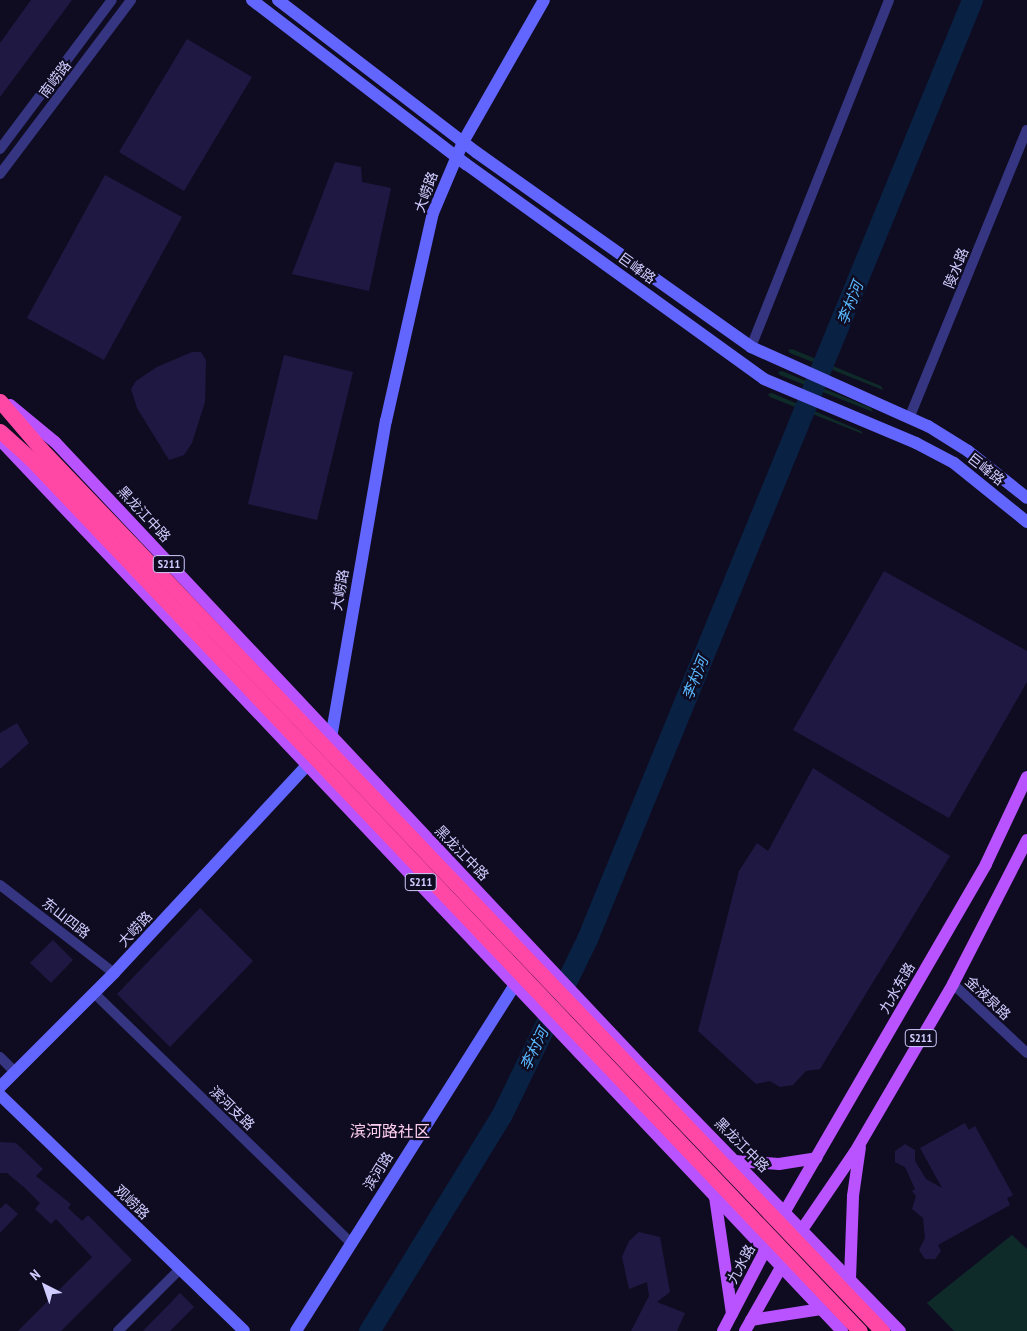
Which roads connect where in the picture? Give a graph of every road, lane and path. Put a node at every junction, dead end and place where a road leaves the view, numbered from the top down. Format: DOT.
graph roads {
  1 [pos="112,0"];
  2 [pos="132,0"];
  3 [pos="252,0"];
  4 [pos="278,0"];
  5 [pos="544,0"];
  6 [pos="889,0"];
  7 [pos="1027,130"];
  8 [pos="463,142"];
  9 [pos="0,148"];
  10 [pos="456,156"];
  11 [pos="0,174"];
  12 [pos="751,347"];
  13 [pos="0,399"];
  14 [pos="910,416"];
  15 [pos="0,431"];
  16 [pos="0,440"];
  17 [pos="36,454"];
  18 [pos="1027,498"];
  19 [pos="1027,522"];
  20 [pos="331,738"];
  21 [pos="308,764"];
  22 [pos="1027,777"];
  23 [pos="1027,840"];
  24 [pos="0,885"];
  25 [pos="535,953"];
  26 [pos="114,973"];
  27 [pos="515,982"];
  28 [pos="953,984"];
  29 [pos="94,993"];
  30 [pos="1027,1052"];
  31 [pos="0,1057"];
  32 [pos="15,1072"];
  33 [pos="0,1087"];
  34 [pos="0,1095"];
  35 [pos="861,1141"];
  36 [pos="817,1158"];
  37 [pos="734,1161"];
  38 [pos="715,1197"];
  39 [pos="785,1211"];
  40 [pos="802,1228"];
  41 [pos="351,1243"];
  42 [pos="765,1251"];
  43 [pos="781,1268"];
  44 [pos="180,1269"];
  45 [pos="850,1279"];
  46 [pos="821,1309"];
  47 [pos="732,1314"];
  48 [pos="748,1325"];
  49 [pos="118,1331"];
  50 [pos="244,1331"];
  51 [pos="296,1331"];
  52 [pos="723,1331"];
  53 [pos="842,1331"];
  54 [pos="860,1331"];
  55 [pos="882,1331"];
  56 [pos="900,1331"];
  1 -- 9 [label="street, 南崂路"];
  2 -- 11 [label="street, 南崂路"];
  3 -- 10 [label="street, 巨峰路"];
  4 -- 8 [label="street, 巨峰路"];
  5 -- 8 [label="street, 大崂路"];
  6 -- 12 [label="street"];
  7 -- 14 [label="street, 陵水路"];
  8 -- 10 [label="street, 大崂路"];
  8 -- 12 [label="street, 巨峰路"];
  10 -- 19 [label="street, 巨峰路"];
  10 -- 20 [label="street, 大崂路"];
  12 -- 14 [label="street, 巨峰路"];
  13 -- 17 [label="highway"];
  13 -- 20 [label="main road, 黑龙江中路 / S211"];
  14 -- 18 [label="street, 巨峰路"];
  15 -- 17 [label="highway"];
  16 -- 21 [label="main road, S211"];
  17 -- 54 [label="highway, bridge"];
  17 -- 55 [label="highway, 黑龙江中路, bridge"];
  20 -- 21 [label="street, 大崂路"];
  20 -- 25 [label="main road, 黑龙江中路 / S211"];
  21 -- 26 [label="street, 大崂路"];
  21 -- 27 [label="main road, S211"];
  22 -- 36 [label="main road, 九水东路 / S211"];
  23 -- 28 [label="main road, S211"];
  24 -- 26 [label="street, 东山四路"];
  25 -- 27 [label="street, 滨河路"];
  25 -- 37 [label="main road, 黑龙江中路 / S211"];
  26 -- 29 [label="street, 大崂路"];
  27 -- 38 [label="main road, S211"];
  27 -- 41 [label="street, 滨河路"];
  28 -- 30 [label="street, 金液泉路"];
  28 -- 35 [label="main road, S211"];
  29 -- 32 [label="street, 大崂路"];
  29 -- 41 [label="street, 滨河支路"];
  31 -- 32 [label="street"];
  32 -- 33 [label="street, 大崂路"];
  34 -- 44 [label="street, 观崂路"];
  35 -- 40 [label="main road, S211"];
  35 -- 45 [label="main road"];
  36 -- 37 [label="main road"];
  36 -- 39 [label="main road, 九水东路 / S211"];
  37 -- 39 [label="main road, 黑龙江中路 / S211"];
  38 -- 42 [label="main road, S211"];
  38 -- 47 [label="main road"];
  39 -- 40 [label="main road, 黑龙江中路"];
  39 -- 42 [label="main road, 九水路"];
  40 -- 43 [label="main road, S211"];
  40 -- 45 [label="main road, 黑龙江中路"];
  41 -- 51 [label="street, 滨河路"];
  42 -- 43 [label="main road, S211"];
  42 -- 47 [label="main road, 九水路"];
  43 -- 46 [label="main road"];
  43 -- 48 [label="main road"];
  44 -- 49 [label="street"];
  44 -- 50 [label="street, 观崂路"];
  45 -- 56 [label="main road, 黑龙江中路"];
  46 -- 48 [label="main road"];
  46 -- 53 [label="main road"];
  47 -- 52 [label="main road, 九水路"];
}
